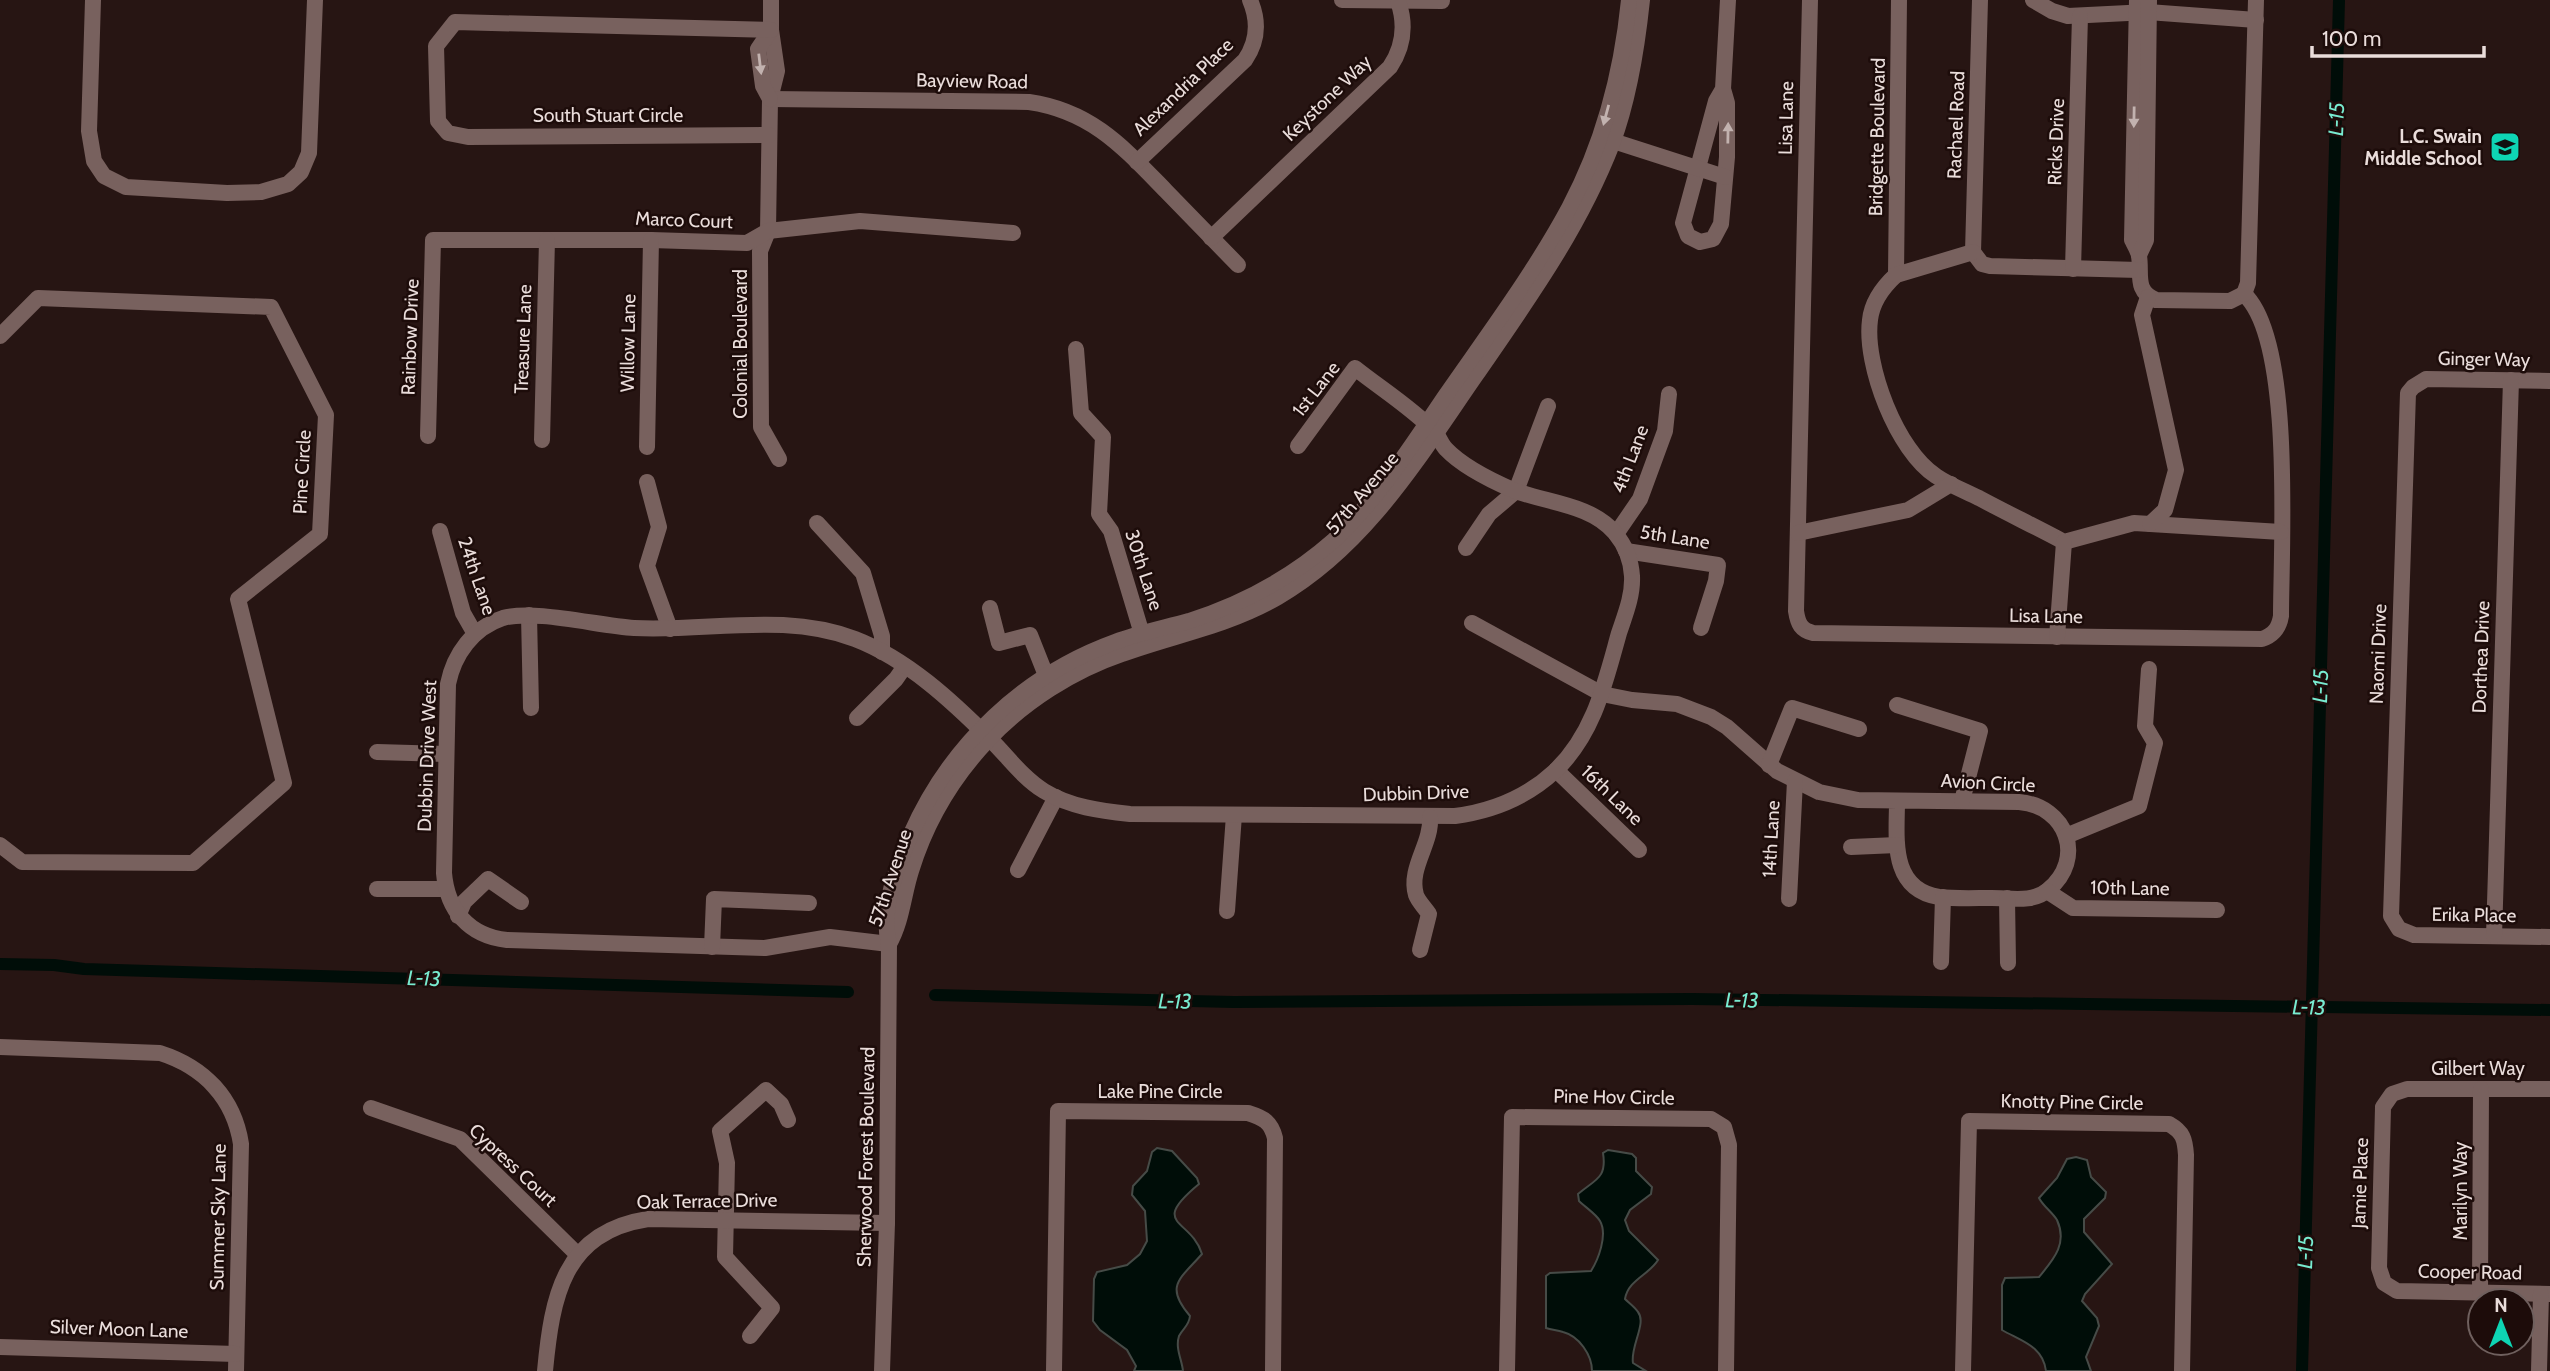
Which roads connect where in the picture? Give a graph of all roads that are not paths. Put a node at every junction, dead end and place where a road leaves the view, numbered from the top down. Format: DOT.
graph roads {
  1 [pos="93,0"];
  2 [pos="315,0"];
  3 [pos="771,0"];
  4 [pos="1250,0"];
  5 [pos="1342,0"];
  6 [pos="1629,0"];
  7 [pos="1642,0"];
  8 [pos="1728,0"];
  9 [pos="1810,0"];
  10 [pos="1899,0"];
  11 [pos="1980,0"];
  12 [pos="2033,0"];
  13 [pos="2256,0"];
  14 [pos="1398,1"];
  15 [pos="1442,1"];
  16 [pos="2143,6"];
  17 [pos="2080,16"];
  18 [pos="2256,20"];
  19 [pos="771,30"];
  20 [pos="1723,89"];
  21 [pos="770,99"];
  22 [pos="769,135"];
  23 [pos="1613,141"];
  24 [pos="1137,162"];
  25 [pos="1698,169"];
  26 [pos="1725,177"];
  27 [pos="768,231"];
  28 [pos="1013,233"];
  29 [pos="1212,238"];
  30 [pos="433,240"];
  31 [pos="547,240"];
  32 [pos="651,240"];
  33 [pos="1973,251"];
  34 [pos="2139,262"];
  35 [pos="1238,265"];
  36 [pos="2073,269"];
  37 [pos="1896,275"];
  38 [pos="2244,294"];
  39 [pos="2148,297"];
  40 [pos="0,336"];
  41 [pos="1076,349"];
  42 [pos="2511,380"];
  43 [pos="2550,381"];
  44 [pos="2419,382"];
  45 [pos="1669,394"];
  46 [pos="1548,406"];
  47 [pos="1431,428"];
  48 [pos="428,436"];
  49 [pos="542,440"];
  50 [pos="1298,446"];
  51 [pos="647,447"];
  52 [pos="779,459"];
  53 [pos="647,482"];
  54 [pos="1951,484"];
  55 [pos="1516,491"];
  56 [pos="817,523"];
  57 [pos="2150,524"];
  58 [pos="440,531"];
  59 [pos="2281,532"];
  60 [pos="1798,533"];
  61 [pos="1616,534"];
  62 [pos="2064,542"];
  63 [pos="1466,548"];
  64 [pos="1626,551"];
  65 [pos="990,608"];
  66 [pos="529,615"];
  67 [pos="1472,623"];
  68 [pos="1701,628"];
  69 [pos="670,629"];
  70 [pos="475,634"];
  71 [pos="2057,638"];
  72 [pos="1144,640"];
  73 [pos="882,652"];
  74 [pos="905,666"];
  75 [pos="2149,669"];
  76 [pos="1049,683"];
  77 [pos="1602,694"];
  78 [pos="1897,705"];
  79 [pos="531,708"];
  80 [pos="857,718"];
  81 [pos="1859,729"];
  82 [pos="985,734"];
  83 [pos="377,752"];
  84 [pos="446,754"];
  85 [pos="1769,765"];
  86 [pos="1556,770"];
  87 [pos="1796,781"];
  88 [pos="1056,797"];
  89 [pos="1897,801"];
  90 [pos="1962,801"];
  91 [pos="1234,815"];
  92 [pos="1430,817"];
  93 [pos="2066,836"];
  94 [pos="0,845"];
  95 [pos="1897,845"];
  96 [pos="1851,847"];
  97 [pos="1639,850"];
  98 [pos="1017,870"];
  99 [pos="377,889"];
  100 [pos="445,889"];
  101 [pos="2048,891"];
  102 [pos="1943,897"];
  103 [pos="2007,898"];
  104 [pos="1788,899"];
  105 [pos="521,902"];
  106 [pos="809,903"];
  107 [pos="2217,910"];
  108 [pos="1227,911"];
  109 [pos="458,916"];
  110 [pos="2399,929"];
  111 [pos="2494,936"];
  112 [pos="2550,937"];
  113 [pos="889,944"];
  114 [pos="712,947"];
  115 [pos="1420,950"];
  116 [pos="1941,962"];
  117 [pos="2008,963"];
  118 [pos="0,1047"];
  119 [pos="2407,1089"];
  120 [pos="2481,1089"];
  121 [pos="2550,1089"];
  122 [pos="371,1108"];
  123 [pos="788,1120"];
  124 [pos="726,1220"];
  125 [pos="887,1223"];
  126 [pos="578,1254"];
  127 [pos="2480,1287"];
  128 [pos="2390,1288"];
  129 [pos="2466,1293"];
  130 [pos="2546,1294"];
  131 [pos="750,1336"];
  132 [pos="0,1347"];
  133 [pos="236,1354"];
  134 [pos="236,1371"];
  135 [pos="545,1371"];
  136 [pos="882,1371"];
  137 [pos="1054,1371"];
  138 [pos="1273,1371"];
  139 [pos="1507,1371"];
  140 [pos="1726,1371"];
  141 [pos="1963,1371"];
  142 [pos="2182,1371"];
  143 [pos="2539,1371"];
  1 -- 2 [label="street"];
  3 -- 19 [label="street, Colonial Boulevard"];
  4 -- 24 [label="street, Alexandria Place"];
  5 -- 14 [label="street"];
  6 -- 47 [label="street, 57th Avenue, one-way"];
  7 -- 23 [label="street, 57th Avenue"];
  8 -- 20 [label="street"];
  9 -- 60 [label="street, Lisa Lane"];
  10 -- 37 [label="street, Bridgette Boulevard"];
  11 -- 33 [label="street, Rachael Road"];
  12 -- 17 [label="street"];
  13 -- 18 [label="street"];
  14 -- 15 [label="street"];
  14 -- 29 [label="street, Keystone Way"];
  16 -- 17 [label="street"];
  16 -- 18 [label="street"];
  16 -- 34 [label="street"];
  17 -- 36 [label="street, Ricks Drive"];
  18 -- 38 [label="street"];
  19 -- 21 [label="street, Colonial Boulevard"];
  19 -- 22 [label="street, South Stuart Circle"];
  20 -- 25 [label="street"];
  26 -- 20 [label="street, one-way"];
  21 -- 22 [label="street, Colonial Boulevard"];
  21 -- 24 [label="street, Bayview Road"];
  22 -- 27 [label="street, Colonial Boulevard"];
  23 -- 25 [label="street"];
  23 -- 47 [label="street, 57th Avenue"];
  24 -- 29 [label="street, Bayview Road"];
  25 -- 26 [label="street"];
  25 -- 26 [label="street"];
  27 -- 28 [label="street, Marco Court"];
  27 -- 32 [label="street, Marco Court"];
  27 -- 52 [label="street, Colonial Boulevard"];
  29 -- 35 [label="street, Bayview Road"];
  30 -- 31 [label="street, Marco Court"];
  30 -- 48 [label="street, Rainbow Drive"];
  31 -- 32 [label="street, Marco Court"];
  31 -- 49 [label="street, Treasure Lane"];
  32 -- 51 [label="street, Willow Lane"];
  33 -- 36 [label="street"];
  33 -- 37 [label="street"];
  34 -- 36 [label="street"];
  34 -- 39 [label="street"];
  37 -- 54 [label="street"];
  38 -- 39 [label="street"];
  38 -- 59 [label="street, Lisa Lane"];
  39 -- 57 [label="street"];
  40 -- 94 [label="street, Pine Circle"];
  41 -- 72 [label="street, 30th Lane"];
  42 -- 43 [label="street, Ginger Way"];
  42 -- 44 [label="street, Ginger Way"];
  42 -- 111 [label="street, Dorthea Drive"];
  44 -- 110 [label="street, Naomi Drive"];
  45 -- 61 [label="street, 4th Lane"];
  46 -- 55 [label="street"];
  47 -- 50 [label="street, 1st Lane"];
  47 -- 55 [label="street, Dubbin Drive"];
  47 -- 72 [label="street, 57th Avenue"];
  53 -- 69 [label="street"];
  54 -- 60 [label="street"];
  54 -- 62 [label="street"];
  55 -- 61 [label="street, Dubbin Drive"];
  55 -- 63 [label="street"];
  56 -- 73 [label="street"];
  57 -- 59 [label="street"];
  57 -- 62 [label="street"];
  58 -- 70 [label="street, 24th Lane"];
  59 -- 71 [label="street, Lisa Lane"];
  60 -- 71 [label="street, Lisa Lane"];
  61 -- 64 [label="street, Dubbin Drive"];
  62 -- 71 [label="street"];
  64 -- 68 [label="street, 5th Lane"];
  64 -- 77 [label="street, Dubbin Drive"];
  65 -- 76 [label="street"];
  66 -- 69 [label="street, Dubbin Drive West"];
  66 -- 70 [label="street, Dubbin Drive West"];
  66 -- 79 [label="street"];
  67 -- 77 [label="street, Avion Circle"];
  69 -- 73 [label="street, Dubbin Drive West"];
  70 -- 84 [label="street, Dubbin Drive West"];
  72 -- 76 [label="street, 57th Avenue"];
  73 -- 74 [label="street, Dubbin Drive West"];
  74 -- 80 [label="street"];
  74 -- 82 [label="street, Dubbin Drive West"];
  75 -- 93 [label="street"];
  76 -- 82 [label="street, 57th Avenue"];
  77 -- 85 [label="street, Avion Circle"];
  77 -- 86 [label="street, Dubbin Drive"];
  78 -- 90 [label="street"];
  81 -- 85 [label="street"];
  82 -- 88 [label="street, Dubbin Drive"];
  82 -- 113 [label="street, 57th Avenue"];
  83 -- 84 [label="street"];
  84 -- 100 [label="street, Dubbin Drive West"];
  85 -- 87 [label="street, Avion Circle"];
  86 -- 92 [label="street, Dubbin Drive"];
  86 -- 97 [label="street, 16th Lane"];
  87 -- 89 [label="street, Avion Circle"];
  87 -- 104 [label="street, 14th Lane"];
  88 -- 91 [label="street, Dubbin Drive"];
  88 -- 98 [label="street"];
  89 -- 90 [label="street, Avion Circle"];
  89 -- 95 [label="street"];
  90 -- 93 [label="street, Avion Circle"];
  91 -- 92 [label="street, Dubbin Drive"];
  91 -- 108 [label="street"];
  92 -- 115 [label="street"];
  93 -- 101 [label="street"];
  95 -- 96 [label="street"];
  95 -- 102 [label="street"];
  99 -- 100 [label="street"];
  100 -- 109 [label="street, Dubbin Drive West"];
  101 -- 103 [label="street"];
  101 -- 107 [label="street, 10th Lane"];
  102 -- 103 [label="street"];
  102 -- 116 [label="street"];
  103 -- 117 [label="street"];
  105 -- 109 [label="street"];
  106 -- 114 [label="street"];
  109 -- 114 [label="street"];
  110 -- 111 [label="street, Erika Place"];
  111 -- 112 [label="street, Erika Place"];
  113 -- 114 [label="street"];
  113 -- 125 [label="street, Sherwood Forest Boulevard"];
  118 -- 133 [label="street, Summer Sky Lane"];
  119 -- 120 [label="street, Gilbert Way"];
  119 -- 128 [label="street, Jamie Place"];
  120 -- 121 [label="street, Gilbert Way"];
  120 -- 127 [label="street, Marilyn Way"];
  122 -- 126 [label="street, Cypress Court"];
  123 -- 124 [label="street"];
  124 -- 125 [label="street, Oak Terrace Drive"];
  124 -- 126 [label="street, Oak Terrace Drive"];
  124 -- 131 [label="street"];
  125 -- 136 [label="street, Sherwood Forest Boulevard"];
  126 -- 135 [label="street, Oak Terrace Drive"];
  128 -- 129 [label="street, Cooper Road"];
  130 -- 143 [label="street"];
  132 -- 133 [label="street, Silver Moon Lane"];
  133 -- 134 [label="street, Summer Sky Lane"];
  137 -- 138 [label="street, Lake Pine Circle"];
  139 -- 140 [label="street, Pine Hov Circle"];
  141 -- 142 [label="street, Knotty Pine Circle"];
}
